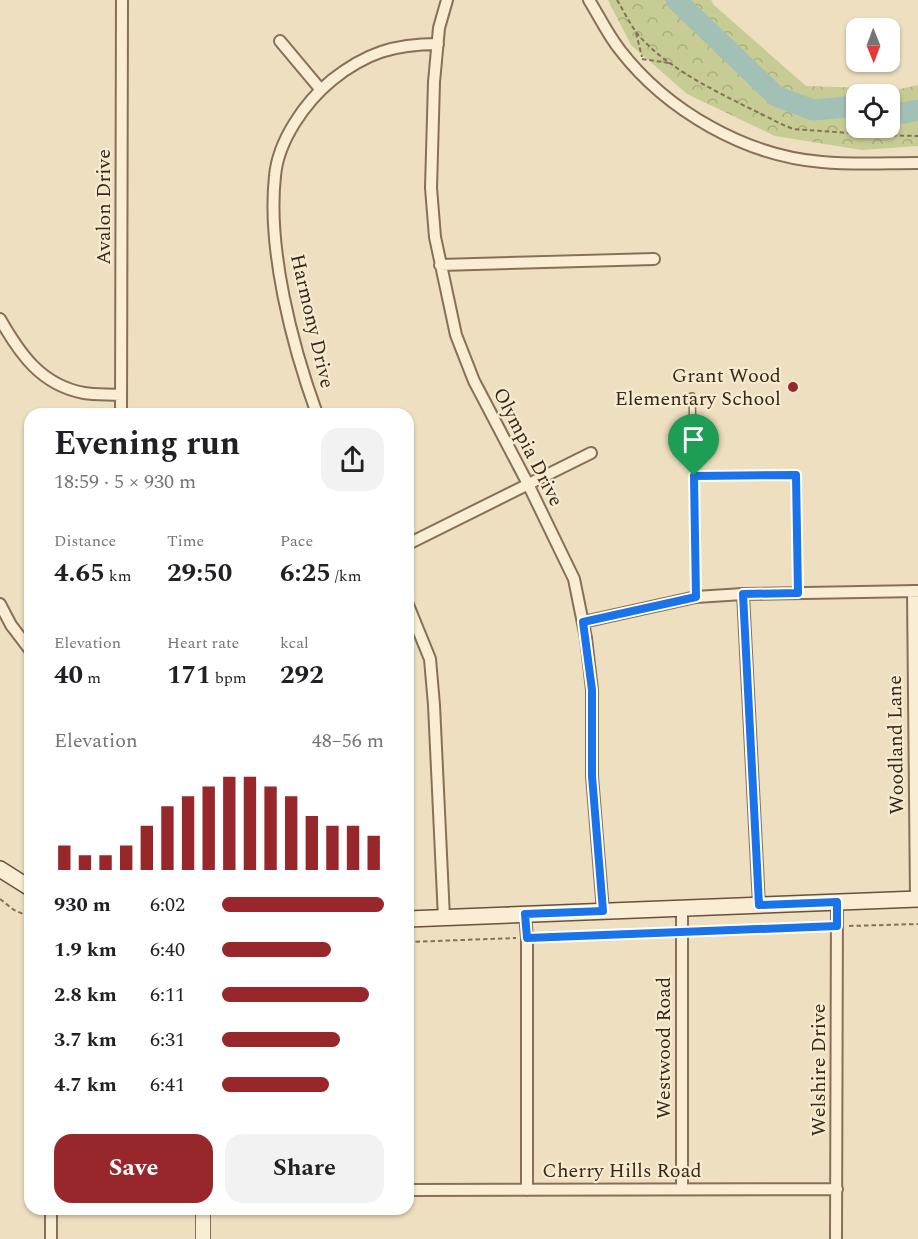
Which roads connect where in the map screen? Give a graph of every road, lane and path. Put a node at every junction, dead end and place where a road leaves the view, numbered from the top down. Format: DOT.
graph roads {
  1 [pos="122,0"];
  2 [pos="447,0"];
  3 [pos="589,0"];
  4 [pos="617,0"];
  5 [pos="636,31"];
  6 [pos="280,41"];
  7 [pos="438,44"];
  8 [pos="671,63"];
  9 [pos="321,90"];
  10 [pos="918,136"];
  11 [pos="918,163"];
  12 [pos="654,259"];
  13 [pos="440,265"];
  14 [pos="0,319"];
  15 [pos="121,395"];
  16 [pos="692,396"];
  17 [pos="122,408"];
  18 [pos="315,408"];
  19 [pos="591,453"];
  20 [pos="694,476"];
  21 [pos="528,484"];
  22 [pos="414,541"];
  23 [pos="916,591"];
  24 [pos="798,593"];
  25 [pos="743,594"];
  26 [pos="696,597"];
  27 [pos="0,604"];
  28 [pos="414,620"];
  29 [pos="583,622"];
  30 [pos="24,642"];
  31 [pos="0,869"];
  32 [pos="24,884"];
  33 [pos="0,899"];
  34 [pos="917,899"];
  35 [pos="837,902"];
  36 [pos="759,905"];
  37 [pos="682,908"];
  38 [pos="603,911"];
  39 [pos="24,914"];
  40 [pos="525,914"];
  41 [pos="444,918"];
  42 [pos="414,919"];
  43 [pos="918,924"];
  44 [pos="837,926"];
  45 [pos="682,932"];
  46 [pos="527,938"];
  47 [pos="414,942"];
  48 [pos="682,1189"];
  49 [pos="414,1190"];
  50 [pos="527,1190"];
  51 [pos="837,1190"];
  52 [pos="51,1215"];
  53 [pos="203,1215"];
  54 [pos="51,1239"];
  55 [pos="203,1239"];
  56 [pos="836,1239"];
  1 -- 15 [label="street, Avalon Drive"];
  2 -- 7 [label="street, Olympia Drive"];
  3 -- 11 [label="street"];
  4 -- 5 [label="path"];
  5 -- 8 [label="path"];
  5 -- 8 [label="path"];
  6 -- 9 [label="street"];
  7 -- 9 [label="street, Harmony Drive"];
  7 -- 13 [label="street, Olympia Drive"];
  8 -- 10 [label="path"];
  9 -- 18 [label="street, Harmony Drive"];
  12 -- 13 [label="street"];
  13 -- 21 [label="street, Olympia Drive"];
  14 -- 15 [label="street"];
  15 -- 17 [label="street, Avalon Drive"];
  16 -- 20 [label="lane"];
  19 -- 21 [label="street"];
  20 -- 24 [label="lane"];
  20 -- 26 [label="lane"];
  21 -- 22 [label="street"];
  21 -- 29 [label="street, Olympia Drive"];
  23 -- 24 [label="street"];
  23 -- 34 [label="street, Woodland Lane"];
  24 -- 25 [label="street"];
  25 -- 26 [label="street"];
  25 -- 36 [label="street"];
  26 -- 29 [label="street"];
  27 -- 30 [label="street"];
  28 -- 41 [label="street"];
  29 -- 38 [label="street, Olympia Drive"];
  31 -- 32 [label="main road"];
  33 -- 39 [label="path"];
  34 -- 35 [label="main road"];
  35 -- 36 [label="main road"];
  35 -- 44 [label="street, Welshire Drive"];
  36 -- 37 [label="main road"];
  37 -- 38 [label="main road"];
  37 -- 45 [label="street, Westwood Road"];
  38 -- 40 [label="main road"];
  40 -- 41 [label="main road"];
  40 -- 46 [label="street"];
  41 -- 42 [label="main road"];
  43 -- 44 [label="path"];
  44 -- 45 [label="path"];
  44 -- 51 [label="street, Welshire Drive"];
  45 -- 46 [label="path"];
  45 -- 48 [label="street, Westwood Road"];
  46 -- 47 [label="path"];
  46 -- 50 [label="street"];
  48 -- 50 [label="street, Cherry Hills Road"];
  48 -- 51 [label="street, Cherry Hills Road"];
  49 -- 50 [label="street, Cherry Hills Road"];
  51 -- 56 [label="street, Welshire Drive"];
  52 -- 54 [label="street"];
  53 -- 55 [label="street"];
}
